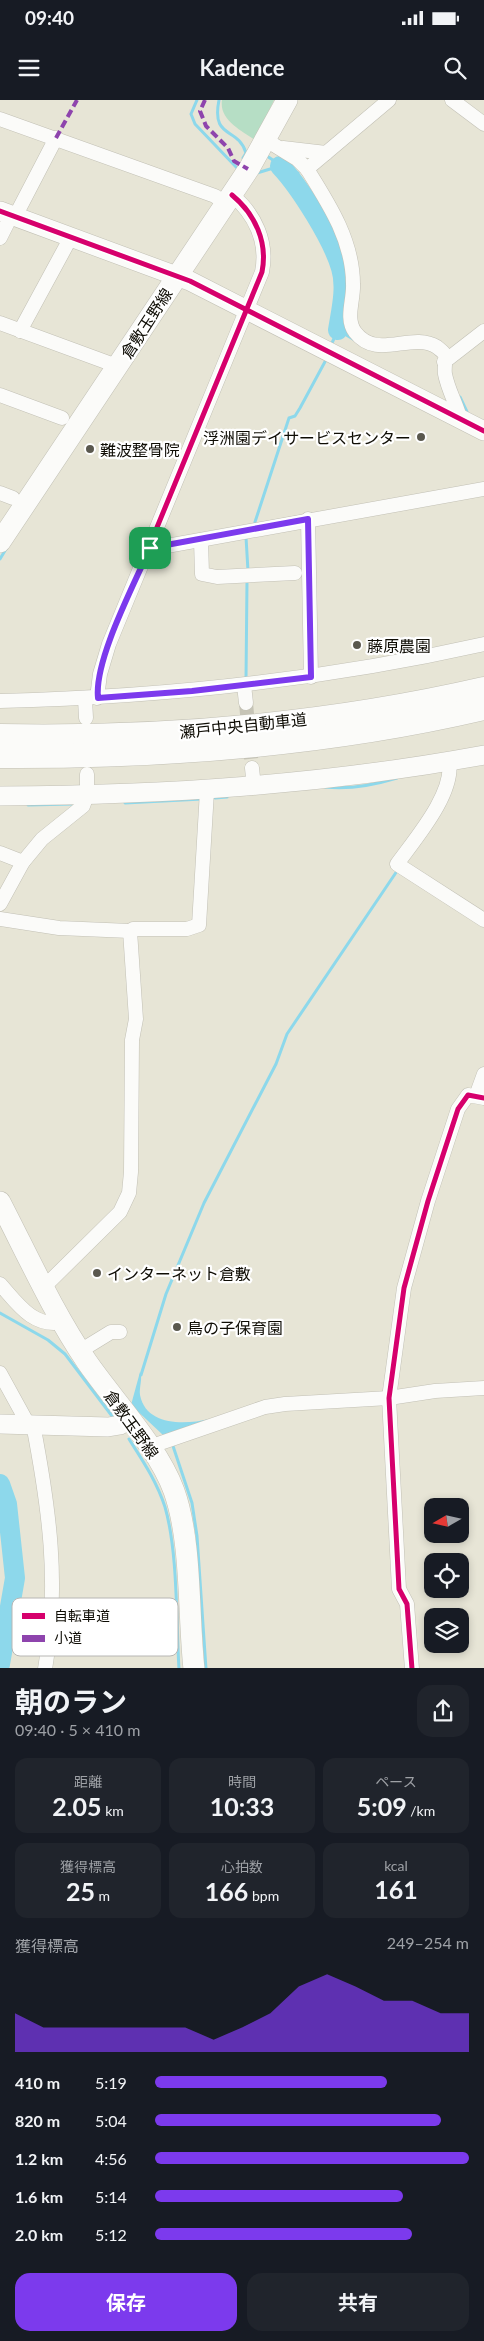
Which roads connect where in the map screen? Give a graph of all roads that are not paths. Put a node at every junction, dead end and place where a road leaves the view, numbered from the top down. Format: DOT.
graph roads {
  1 [pos="286,100"];
  2 [pos="389,100"];
  3 [pos="452,100"];
  4 [pos="0,119"];
  5 [pos="484,124"];
  6 [pos="56,138"];
  7 [pos="272,144"];
  8 [pos="322,152"];
  9 [pos="307,169"];
  10 [pos="234,200"];
  11 [pos="7,213"];
  12 [pos="71,237"];
  13 [pos="0,238"];
  14 [pos="177,276"];
  15 [pos="247,309"];
  16 [pos="0,323"];
  17 [pos="20,330"];
  18 [pos="484,331"];
  19 [pos="444,362"];
  20 [pos="118,366"];
  21 [pos="0,395"];
  22 [pos="62,418"];
  23 [pos="461,421"];
  24 [pos="484,431"];
  25 [pos="484,490"];
  26 [pos="0,493"];
  27 [pos="13,498"];
  28 [pos="308,519"];
  29 [pos="201,540"];
  30 [pos="0,542"];
  31 [pos="150,548"];
  32 [pos="295,573"];
  33 [pos="484,644"];
  34 [pos="311,677"];
  35 [pos="244,685"];
  36 [pos="484,689"];
  37 [pos="91,698"];
  38 [pos="0,700"];
  39 [pos="246,703"];
  40 [pos="484,708"];
  41 [pos="86,718"];
  42 [pos="0,736"];
  43 [pos="484,755"];
  44 [pos="0,756"];
  45 [pos="450,766"];
  46 [pos="252,768"];
  47 [pos="87,774"];
  48 [pos="254,787"];
  49 [pos="207,791"];
  50 [pos="87,795"];
  51 [pos="0,796"];
  52 [pos="0,853"];
  53 [pos="23,862"];
  54 [pos="0,904"];
  55 [pos="0,919"];
  56 [pos="484,920"];
  57 [pos="130,931"];
  58 [pos="484,1074"];
  59 [pos="480,1097"];
  60 [pos="0,1202"];
  61 [pos="0,1284"];
  62 [pos="44,1287"];
  63 [pos="62,1322"];
  64 [pos="120,1332"];
  65 [pos="80,1350"];
  66 [pos="0,1373"];
  67 [pos="484,1388"];
  68 [pos="389,1398"];
  69 [pos="129,1420"];
  70 [pos="20,1424"];
  71 [pos="163,1442"];
  72 [pos="53,1598"];
  73 [pos="194,1668"];
  74 [pos="412,1668"];
  1 -- 7 [label="main road, 倉敷玉野線"];
  2 -- 8 [label="street"];
  3 -- 5 [label="street"];
  4 -- 6 [label="street"];
  6 -- 10 [label="street"];
  6 -- 11 [label="street"];
  7 -- 8 [label="street"];
  7 -- 9 [label="street"];
  7 -- 10 [label="main road, 倉敷玉野線"];
  8 -- 9 [label="street"];
  9 -- 19 [label="street"];
  10 -- 14 [label="main road, 倉敷玉野線"];
  10 -- 15 [label="street"];
  11 -- 12 [label="street"];
  11 -- 13 [label="street"];
  12 -- 14 [label="street"];
  12 -- 17 [label="street"];
  14 -- 15 [label="street"];
  14 -- 20 [label="main road, 倉敷玉野線"];
  15 -- 23 [label="street"];
  15 -- 31 [label="street"];
  16 -- 17 [label="street"];
  17 -- 20 [label="street"];
  18 -- 19 [label="street"];
  19 -- 23 [label="street"];
  20 -- 30 [label="main road, 倉敷玉野線"];
  21 -- 22 [label="street"];
  23 -- 24 [label="street"];
  25 -- 28 [label="street"];
  26 -- 27 [label="street"];
  28 -- 29 [label="street"];
  28 -- 34 [label="street"];
  29 -- 31 [label="street"];
  29 -- 32 [label="street"];
  31 -- 37 [label="street"];
  33 -- 34 [label="street"];
  34 -- 35 [label="street"];
  35 -- 37 [label="street"];
  35 -- 39 [label="street"];
  36 -- 42 [label="highway, 瀬戸中央自動車道"];
  37 -- 38 [label="street"];
  37 -- 41 [label="street"];
  40 -- 44 [label="highway, 瀬戸中央自動車道"];
  43 -- 45 [label="street"];
  45 -- 48 [label="street"];
  45 -- 56 [label="street"];
  46 -- 48 [label="street"];
  47 -- 50 [label="street"];
  48 -- 49 [label="street"];
  49 -- 50 [label="street"];
  49 -- 57 [label="street"];
  50 -- 51 [label="street"];
  50 -- 53 [label="street"];
  52 -- 53 [label="street"];
  53 -- 54 [label="street"];
  55 -- 57 [label="street"];
  57 -- 62 [label="street"];
  58 -- 59 [label="street"];
  59 -- 68 [label="street"];
  60 -- 62 [label="main road, 倉敷玉野線"];
  61 -- 63 [label="street"];
  62 -- 63 [label="main road, 倉敷玉野線"];
  63 -- 65 [label="main road, 倉敷玉野線"];
  64 -- 65 [label="street"];
  65 -- 69 [label="main road, 倉敷玉野線"];
  66 -- 70 [label="street"];
  67 -- 68 [label="street"];
  68 -- 71 [label="street"];
  68 -- 74 [label="street"];
  69 -- 70 [label="street"];
  69 -- 71 [label="main road, 倉敷玉野線"];
  70 -- 72 [label="street"];
  71 -- 73 [label="main road, 倉敷玉野線"];
}
